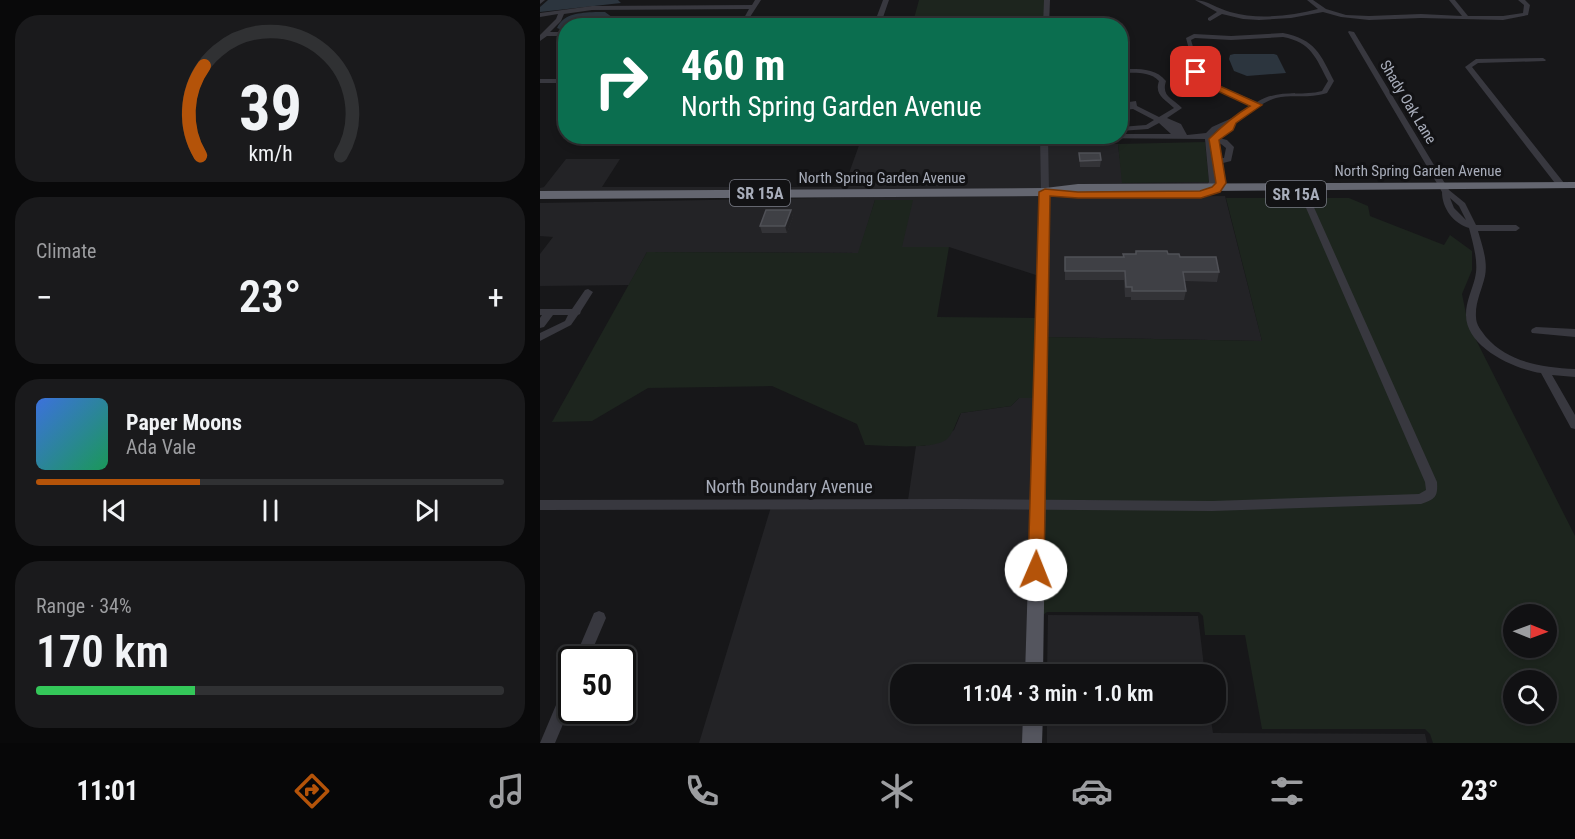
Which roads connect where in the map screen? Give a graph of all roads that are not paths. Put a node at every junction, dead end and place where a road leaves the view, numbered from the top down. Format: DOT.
graph roads {
  1 [pos="646,0"];
  2 [pos="758,0"];
  3 [pos="886,0"];
  4 [pos="1047,0"];
  5 [pos="1198,0"];
  6 [pos="1310,0"];
  7 [pos="1452,0"];
  8 [pos="1521,0"];
  9 [pos="753,7"];
  10 [pos="639,8"];
  11 [pos="1323,10"];
  12 [pos="562,12"];
  13 [pos="1221,12"];
  14 [pos="540,15"];
  15 [pos="1466,16"];
  16 [pos="560,18"];
  17 [pos="747,18"];
  18 [pos="880,18"];
  19 [pos="1046,18"];
  20 [pos="1209,19"];
  21 [pos="558,22"];
  22 [pos="1351,32"];
  23 [pos="546,34"];
  24 [pos="558,34"];
  25 [pos="540,39"];
  26 [pos="1543,60"];
  27 [pos="1128,71"];
  28 [pos="558,80"];
  29 [pos="540,81"];
  30 [pos="1257,105"];
  31 [pos="1134,107"];
  32 [pos="1159,119"];
  33 [pos="1232,121"];
  34 [pos="1128,129"];
  35 [pos="1213,129"];
  36 [pos="1178,133"];
  37 [pos="1222,133"];
  38 [pos="1128,136"];
  39 [pos="1211,138"];
  40 [pos="1044,144"];
  41 [pos="1216,163"];
  42 [pos="1561,185"];
  43 [pos="1575,185"];
  44 [pos="1444,189"];
  45 [pos="1211,191"];
  46 [pos="1045,192"];
  47 [pos="1575,192"];
  48 [pos="1304,194"];
  49 [pos="540,195"];
  50 [pos="1467,213"];
  51 [pos="1453,214"];
  52 [pos="1471,228"];
  53 [pos="1516,228"];
  54 [pos="588,292"];
  55 [pos="545,312"];
  56 [pos="577,312"];
  57 [pos="1536,331"];
  58 [pos="542,332"];
  59 [pos="1575,333"];
  60 [pos="1544,370"];
  61 [pos="1575,373"];
  62 [pos="1575,424"];
  63 [pos="540,505"];
  64 [pos="1038,506"];
  65 [pos="599,618"];
  66 [pos="588,646"];
  67 [pos="1034,664"];
  68 [pos="558,717"];
  69 [pos="1033,724"];
  70 [pos="547,743"];
  71 [pos="1032,743"];
  1 -- 10 [label="street"];
  2 -- 9 [label="street"];
  3 -- 18 [label="street"];
  4 -- 19 [label="street"];
  5 -- 13 [label="street"];
  6 -- 11 [label="street"];
  7 -- 15 [label="street"];
  8 -- 15 [label="street"];
  9 -- 10 [label="street"];
  9 -- 17 [label="street"];
  10 -- 12 [label="street"];
  11 -- 13 [label="street"];
  11 -- 15 [label="street"];
  12 -- 14 [label="street"];
  12 -- 16 [label="street"];
  13 -- 20 [label="street"];
  21 -- 23 [label="street"];
  22 -- 44 [label="street, Shady Oak Lane"];
  23 -- 24 [label="street"];
  23 -- 25 [label="street"];
  26 -- 42 [label="street"];
  27 -- 32 [label="street"];
  28 -- 29 [label="street"];
  30 -- 30 [label="street"];
  30 -- 33 [label="street"];
  31 -- 32 [label="street"];
  32 -- 34 [label="street"];
  32 -- 36 [label="street"];
  33 -- 35 [label="street"];
  33 -- 37 [label="street"];
  35 -- 37 [label="street"];
  35 -- 39 [label="street"];
  36 -- 38 [label="street"];
  36 -- 39 [label="street"];
  37 -- 39 [label="street"];
  39 -- 41 [label="street"];
  39 -- 41 [label="street"];
  40 -- 46 [label="street"];
  41 -- 45 [label="street"];
  42 -- 43 [label="highway, North Spring Garden Avenue / SR 15A"];
  42 -- 44 [label="highway, North Spring Garden Avenue / SR 15A"];
  44 -- 45 [label="highway, North Spring Garden Avenue / SR 15A"];
  44 -- 47 [label="highway, North Spring Garden Avenue / SR 15A"];
  44 -- 48 [label="highway, North Spring Garden Avenue / SR 15A"];
  44 -- 50 [label="street"];
  44 -- 51 [label="street"];
  45 -- 46 [label="highway, North Spring Garden Avenue / SR 15A"];
  45 -- 48 [label="highway, North Spring Garden Avenue / SR 15A"];
  46 -- 49 [label="highway, North Spring Garden Avenue / SR 15A"];
  46 -- 64 [label="main road"];
  48 -- 64 [label="street, North Boundary Avenue"];
  50 -- 51 [label="street"];
  50 -- 52 [label="street"];
  51 -- 52 [label="street"];
  52 -- 53 [label="street"];
  52 -- 60 [label="street"];
  54 -- 56 [label="street"];
  55 -- 56 [label="street"];
  55 -- 58 [label="street"];
  56 -- 58 [label="street"];
  57 -- 59 [label="street"];
  60 -- 61 [label="street"];
  60 -- 62 [label="street"];
  63 -- 64 [label="street, North Boundary Avenue"];
  64 -- 67 [label="main road"];
  65 -- 66 [label="street"];
  68 -- 70 [label="street"];
  69 -- 71 [label="main road"];
}
